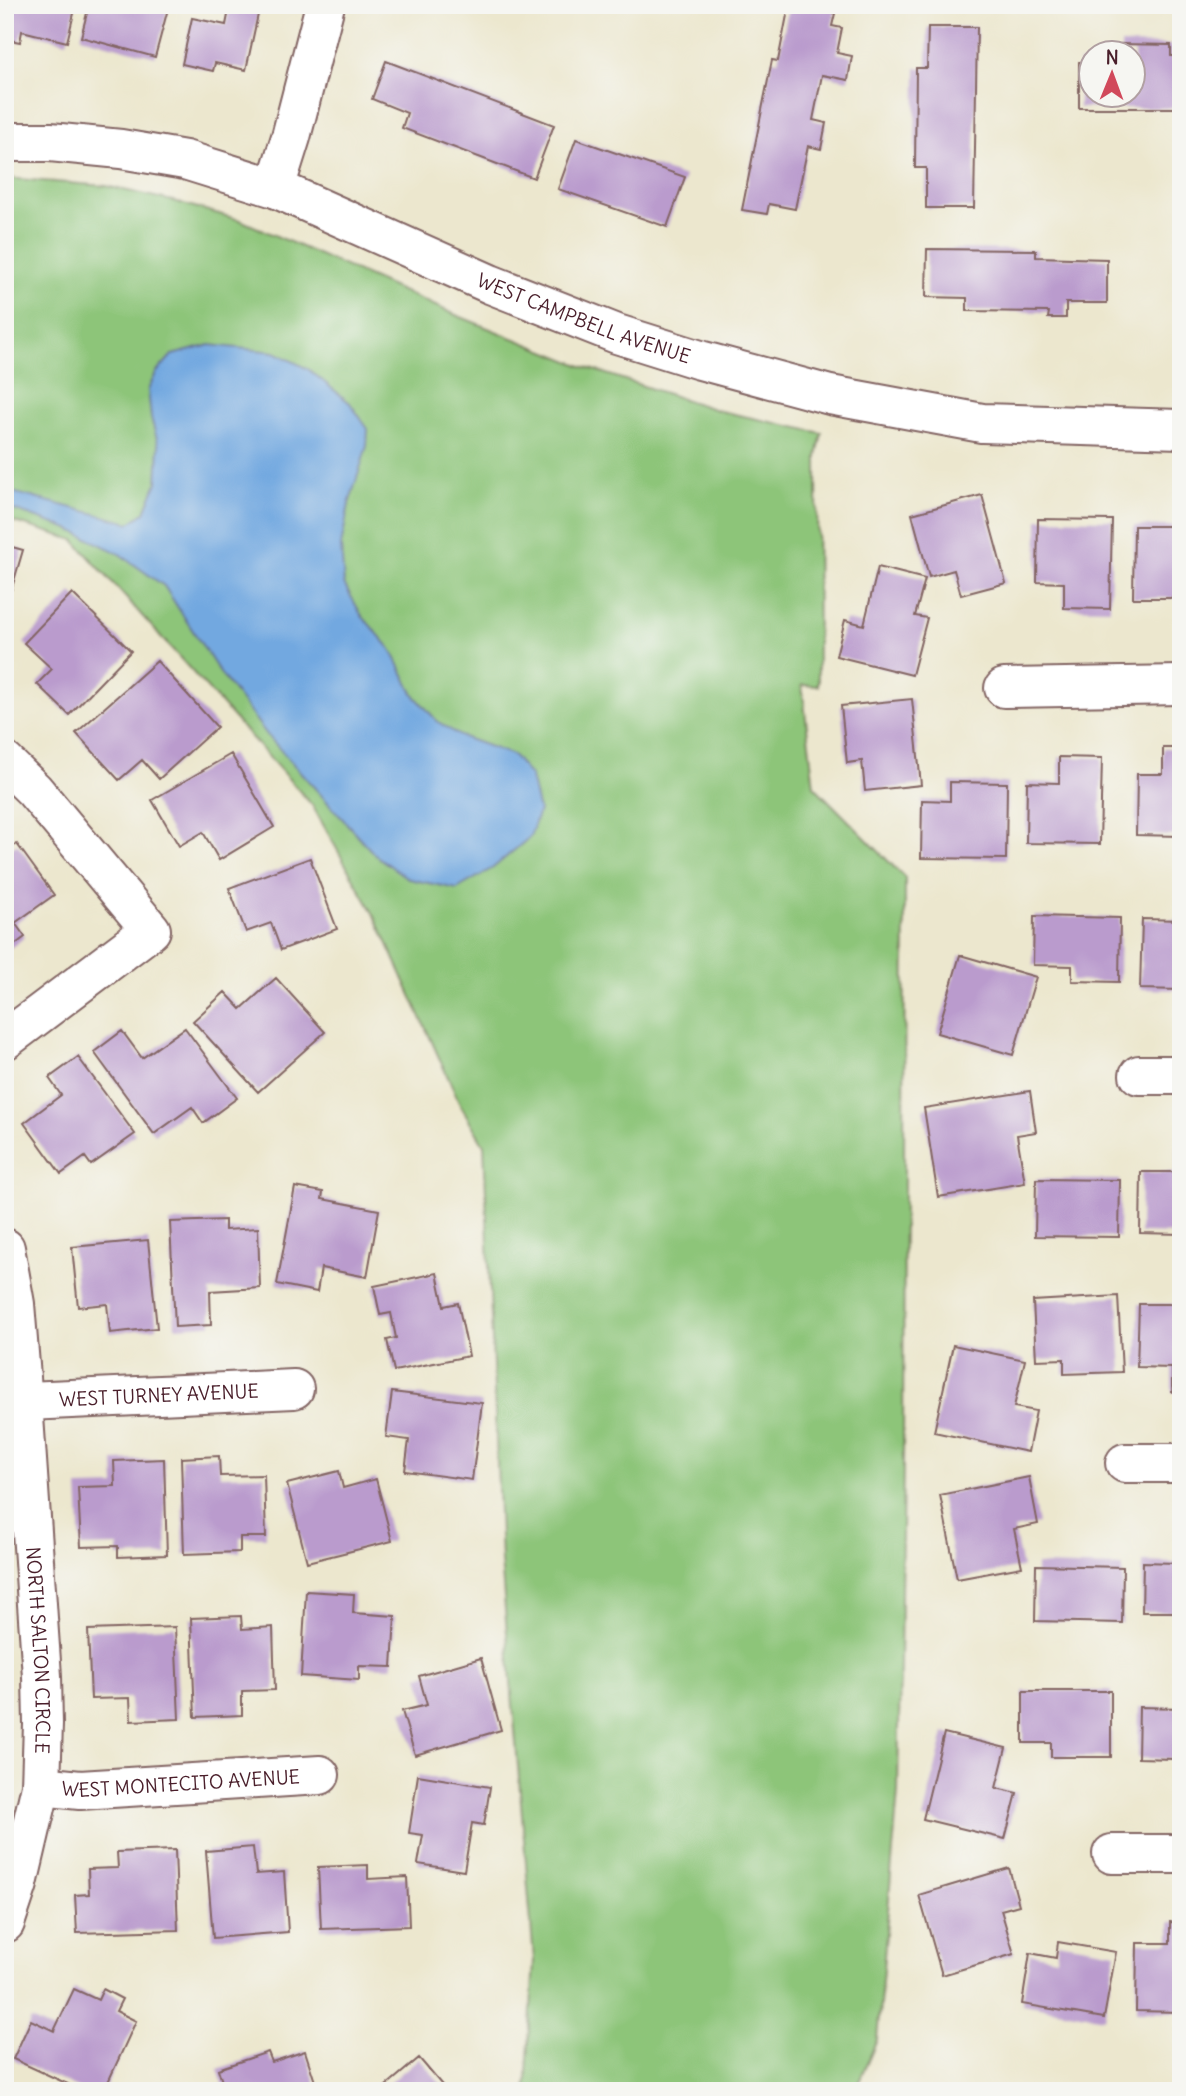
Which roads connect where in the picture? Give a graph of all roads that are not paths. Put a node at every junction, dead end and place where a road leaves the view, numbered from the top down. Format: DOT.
graph roads {
  1 [pos="325,5"];
  2 [pos="5,142"];
  3 [pos="275,188"];
  4 [pos="1181,429"];
  5 [pos="1181,685"];
  6 [pos="1004,688"];
  7 [pos="5,762"];
  8 [pos="5,1040"];
  9 [pos="1181,1074"];
  10 [pos="1139,1075"];
  11 [pos="5,1248"];
  12 [pos="294,1389"];
  13 [pos="14,1402"];
  14 [pos="1125,1463"];
  15 [pos="1181,1463"];
  16 [pos="320,1775"];
  17 [pos="41,1786"];
  18 [pos="1112,1854"];
  19 [pos="1181,1854"];
  20 [pos="5,1923"];
  1 -- 3 [label="street"];
  2 -- 3 [label="street, WEST CAMPBELL AVENUE"];
  3 -- 4 [label="street, WEST CAMPBELL AVENUE"];
  5 -- 6 [label="street"];
  7 -- 8 [label="street"];
  9 -- 10 [label="street"];
  11 -- 13 [label="street, NORTH SALTON CIRCLE"];
  12 -- 13 [label="street, WEST TURNEY AVENUE"];
  13 -- 17 [label="street, NORTH SALTON CIRCLE"];
  14 -- 15 [label="street"];
  16 -- 17 [label="street, WEST MONTECITO AVENUE"];
  17 -- 20 [label="street, NORTH SALTON CIRCLE"];
  18 -- 19 [label="street"];
}
